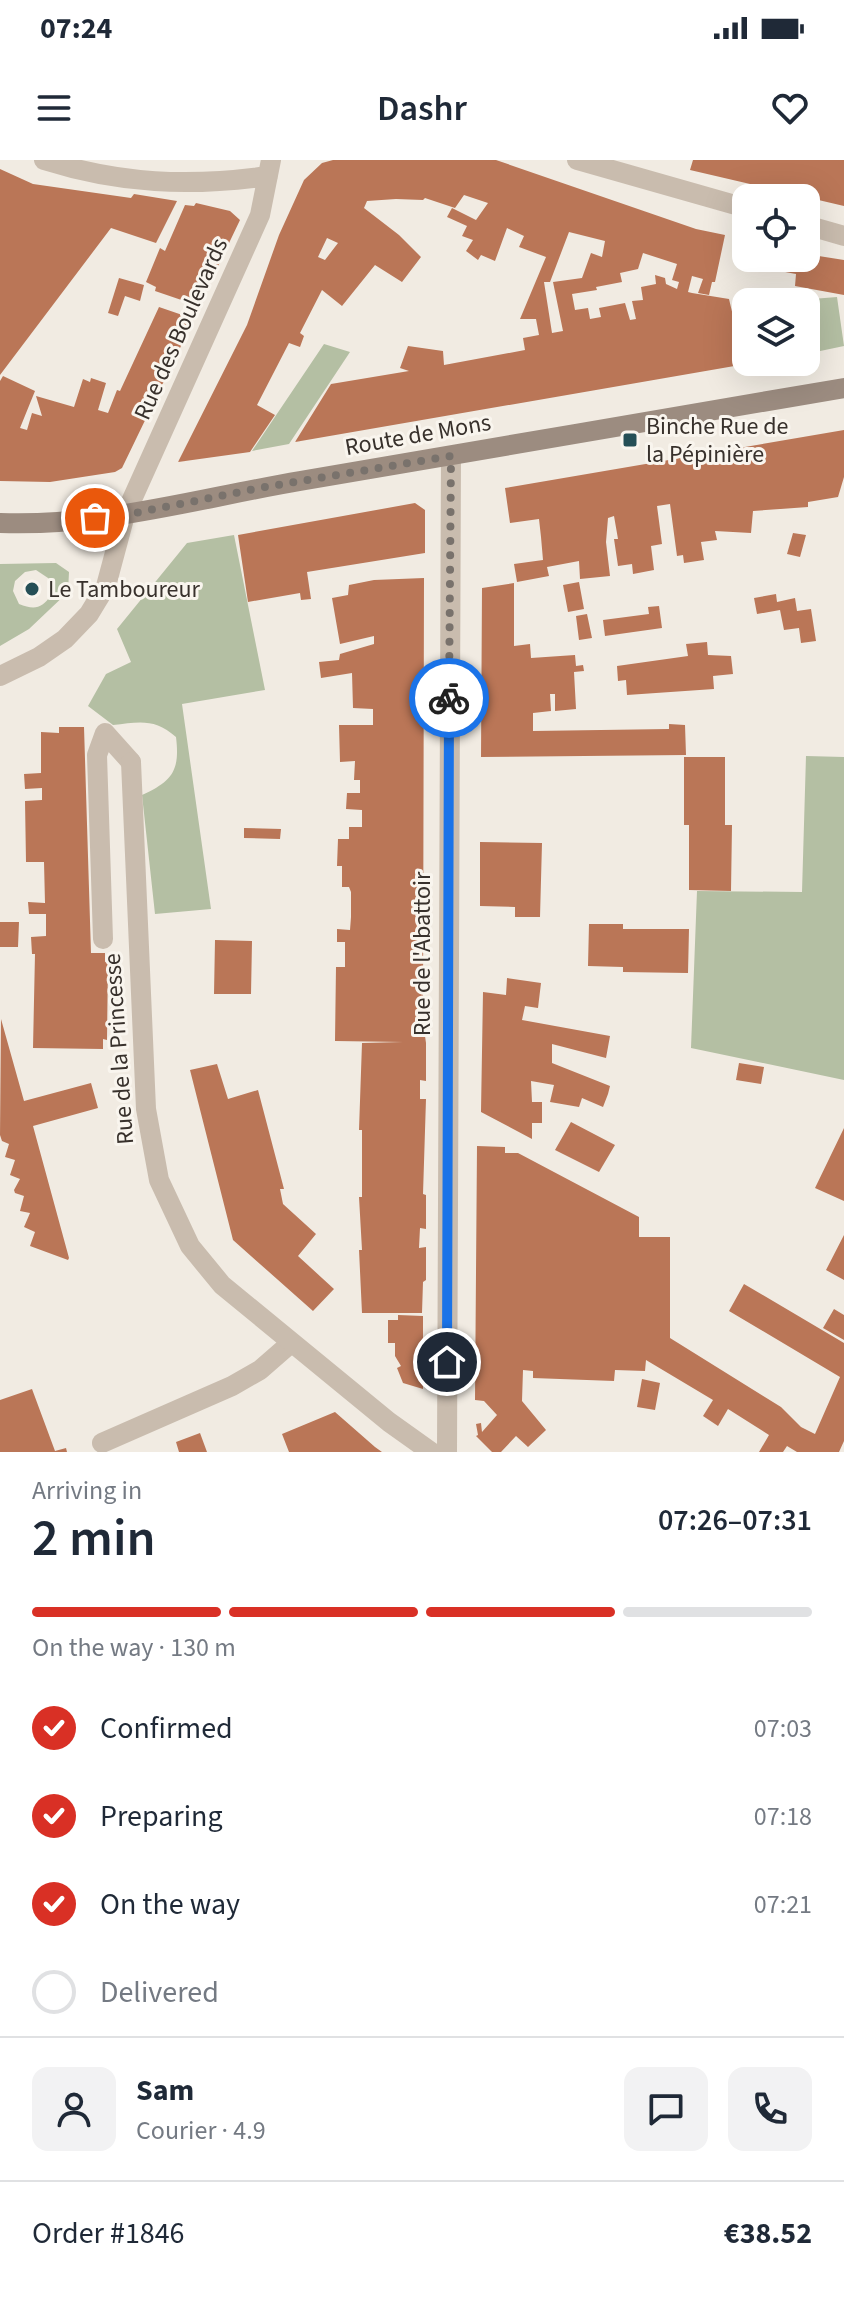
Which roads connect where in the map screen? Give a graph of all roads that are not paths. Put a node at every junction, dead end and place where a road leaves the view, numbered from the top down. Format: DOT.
graph roads {
  1 [pos="44,160"];
  2 [pos="577,160"];
  3 [pos="269,168"];
  4 [pos="732,204"];
  5 [pos="820,229"];
  6 [pos="844,236"];
  7 [pos="844,388"];
  8 [pos="451,456"];
  9 [pos="125,515"];
  10 [pos="0,523"];
  11 [pos="0,676"];
  12 [pos="103,939"];
  13 [pos="291,1343"];
  14 [pos="102,1443"];
  15 [pos="431,1452"];
  16 [pos="447,1452"];
  1 -- 3 [label="street"];
  2 -- 4 [label="street"];
  3 -- 9 [label="street, Rue des Boulevards"];
  5 -- 6 [label="street"];
  7 -- 8 [label="main road, Route de Mons"];
  8 -- 9 [label="main road, Route de Mons"];
  8 -- 16 [label="street, Rue de l'Abattoir"];
  9 -- 10 [label="main road, Route de Mons"];
  9 -- 11 [label="street, Rue des Boulevards"];
  12 -- 13 [label="street, Rue de la Princesse"];
  13 -- 14 [label="street"];
  13 -- 15 [label="street, Rue de la Princesse"];
}
